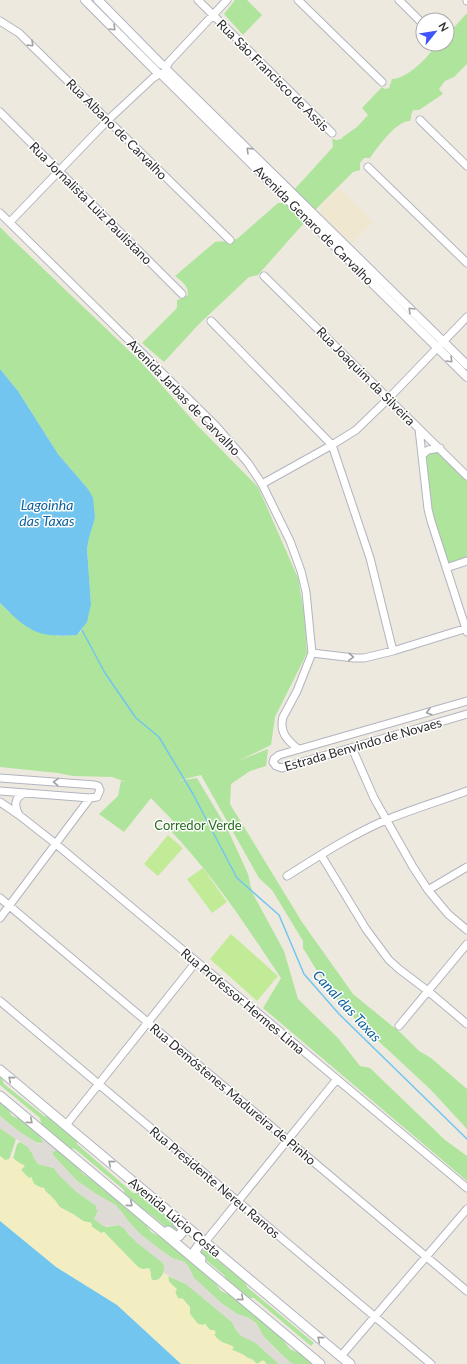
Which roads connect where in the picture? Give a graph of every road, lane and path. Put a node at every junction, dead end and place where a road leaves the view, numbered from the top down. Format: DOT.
graph roads {
  1 [pos="85,0"];
  2 [pos="98,0"];
  3 [pos="198,0"];
  4 [pos="227,0"];
  5 [pos="298,0"];
  6 [pos="399,0"];
  7 [pos="212,14"];
  8 [pos="415,16"];
  9 [pos="0,20"];
  10 [pos="161,70"];
  11 [pos="382,82"];
  12 [pos="0,112"];
  13 [pos="108,120"];
  14 [pos="420,120"];
  15 [pos="332,133"];
  16 [pos="467,166"];
  17 [pos="368,167"];
  18 [pos="59,171"];
  19 [pos="0,213"];
  20 [pos="10,222"];
  21 [pos="230,240"];
  22 [pos="467,264"];
  23 [pos="264,276"];
  24 [pos="182,294"];
  25 [pos="467,317"];
  26 [pos="212,321"];
  27 [pos="440,344"];
  28 [pos="467,365"];
  29 [pos="467,376"];
  30 [pos="388,399"];
  31 [pos="419,429"];
  32 [pos="332,445"];
  33 [pos="440,448"];
  34 [pos="422,455"];
  35 [pos="467,476"];
  36 [pos="262,484"];
  37 [pos="467,561"];
  38 [pos="446,568"];
  39 [pos="467,629"];
  40 [pos="393,651"];
  41 [pos="312,653"];
  42 [pos="467,701"];
  43 [pos="467,714"];
  44 [pos="352,748"];
  45 [pos="298,749"];
  46 [pos="0,778"];
  47 [pos="0,791"];
  48 [pos="467,791"];
  49 [pos="25,793"];
  50 [pos="90,798"];
  51 [pos="0,802"];
  52 [pos="19,815"];
  53 [pos="386,820"];
  54 [pos="56,844"];
  55 [pos="321,855"];
  56 [pos="467,867"];
  57 [pos="287,876"];
  58 [pos="428,890"];
  59 [pos="0,898"];
  60 [pos="10,906"];
  61 [pos="0,918"];
  62 [pos="467,930"];
  63 [pos="467,944"];
  64 [pos="196,962"];
  65 [pos="428,991"];
  66 [pos="0,1001"];
  67 [pos="148,1023"];
  68 [pos="467,1024"];
  69 [pos="399,1026"];
  70 [pos="0,1070"];
  71 [pos="337,1079"];
  72 [pos="100,1084"];
  73 [pos="0,1096"];
  74 [pos="66,1125"];
  75 [pos="287,1139"];
  76 [pos="467,1188"];
  77 [pos="237,1201"];
  78 [pos="467,1209"];
  79 [pos="169,1212"];
  80 [pos="156,1226"];
  81 [pos="205,1242"];
  82 [pos="426,1256"];
  83 [pos="212,1273"];
  84 [pos="467,1291"];
  85 [pos="375,1317"];
  86 [pos="341,1356"];
  87 [pos="320,1364"];
  88 [pos="350,1364"];
  89 [pos="431,1364"];
  1 -- 10 [label="street, Avenida Genaro de Carvalho, one-way"];
  2 -- 10 [label="street, Avenida Genaro de Carvalho"];
  3 -- 7 [label="street, Rua São Francisco de Assis"];
  4 -- 7 [label="street"];
  5 -- 11 [label="street"];
  6 -- 8 [label="street"];
  7 -- 10 [label="street"];
  7 -- 15 [label="street, Rua São Francisco de Assis"];
  9 -- 13 [label="street, Rua Albano de Carvalho, one-way"];
  10 -- 13 [label="street"];
  10 -- 27 [label="street, Avenida Genaro de Carvalho"];
  12 -- 18 [label="street, Rua Jornalista Luiz Paulistano"];
  13 -- 18 [label="street"];
  13 -- 21 [label="street, Rua Albano de Carvalho"];
  14 -- 16 [label="street"];
  17 -- 22 [label="street"];
  18 -- 20 [label="street"];
  18 -- 24 [label="street, Rua Jornalista Luiz Paulistano"];
  19 -- 20 [label="street, Avenida Jarbas de Carvalho"];
  20 -- 36 [label="street, Avenida Jarbas de Carvalho"];
  23 -- 30 [label="street, Rua Joaquim da Silveira"];
  25 -- 27 [label="street"];
  26 -- 32 [label="street"];
  27 -- 28 [label="street, Avenida Genaro de Carvalho"];
  27 -- 29 [label="street, Avenida Genaro de Carvalho, one-way"];
  27 -- 30 [label="street"];
  30 -- 31 [label="street, Rua Joaquim da Silveira"];
  30 -- 32 [label="street"];
  31 -- 33 [label="street, Rua Joaquim da Silveira"];
  31 -- 34 [label="street"];
  32 -- 36 [label="street"];
  32 -- 40 [label="street"];
  33 -- 34 [label="street"];
  33 -- 35 [label="street, Rua Joaquim da Silveira"];
  34 -- 38 [label="street"];
  36 -- 41 [label="street, Avenida Jarbas de Carvalho"];
  37 -- 38 [label="street"];
  38 -- 39 [label="street"];
  39 -- 40 [label="street"];
  41 -- 40 [label="street, one-way"];
  41 -- 45 [label="street, Avenida Jarbas de Carvalho"];
  42 -- 45 [label="street, Estrada Benvindo de Novaes, one-way"];
  43 -- 44 [label="street, Estrada Benvindo de Novaes"];
  44 -- 45 [label="street, Estrada Benvindo de Novaes"];
  44 -- 53 [label="street"];
  50 -- 46 [label="street, one-way"];
  47 -- 49 [label="street"];
  48 -- 53 [label="street"];
  49 -- 50 [label="street"];
  49 -- 52 [label="street"];
  50 -- 54 [label="street"];
  51 -- 52 [label="street, Rua Professor Hermes Lima"];
  52 -- 54 [label="street, Rua Professor Hermes Lima"];
  53 -- 55 [label="street"];
  53 -- 58 [label="street"];
  54 -- 60 [label="street"];
  54 -- 64 [label="street, Rua Professor Hermes Lima"];
  55 -- 57 [label="street"];
  55 -- 65 [label="street"];
  56 -- 58 [label="street"];
  58 -- 62 [label="street"];
  59 -- 60 [label="street, Rua Demóstenes Madureira de Pinho"];
  60 -- 61 [label="street"];
  60 -- 67 [label="street, Rua Demóstenes Madureira de Pinho"];
  63 -- 65 [label="street"];
  64 -- 67 [label="street"];
  64 -- 71 [label="street, Rua Professor Hermes Lima"];
  65 -- 68 [label="street"];
  65 -- 69 [label="street"];
  66 -- 72 [label="street, Rua Presidente Nereu Ramos"];
  67 -- 72 [label="street"];
  67 -- 75 [label="street, Rua Demóstenes Madureira de Pinho"];
  74 -- 70 [label="main road, Avenida Lúcio Costa, one-way"];
  71 -- 75 [label="street"];
  71 -- 76 [label="street, Rua Professor Hermes Lima"];
  72 -- 74 [label="street"];
  72 -- 77 [label="street, Rua Presidente Nereu Ramos"];
  73 -- 80 [label="main road, Avenida Lúcio Costa, one-way"];
  79 -- 74 [label="main road, Avenida Lúcio Costa, one-way"];
  75 -- 77 [label="street"];
  75 -- 82 [label="street, Rua Demóstenes Madureira de Pinho"];
  77 -- 81 [label="street"];
  77 -- 85 [label="street, Rua Presidente Nereu Ramos"];
  78 -- 82 [label="street"];
  79 -- 80 [label="main road"];
  79 -- 81 [label="main road, Avenida Lúcio Costa"];
  80 -- 83 [label="main road, Avenida Lúcio Costa"];
  81 -- 83 [label="main road"];
  86 -- 81 [label="main road, Avenida Lúcio Costa, one-way"];
  82 -- 84 [label="street, Rua Demóstenes Madureira de Pinho"];
  82 -- 85 [label="street"];
  83 -- 87 [label="main road, Avenida Lúcio Costa, one-way"];
  85 -- 86 [label="street"];
  85 -- 89 [label="street, Rua Presidente Nereu Ramos"];
  86 -- 88 [label="main road, Avenida Lúcio Costa"];
}
